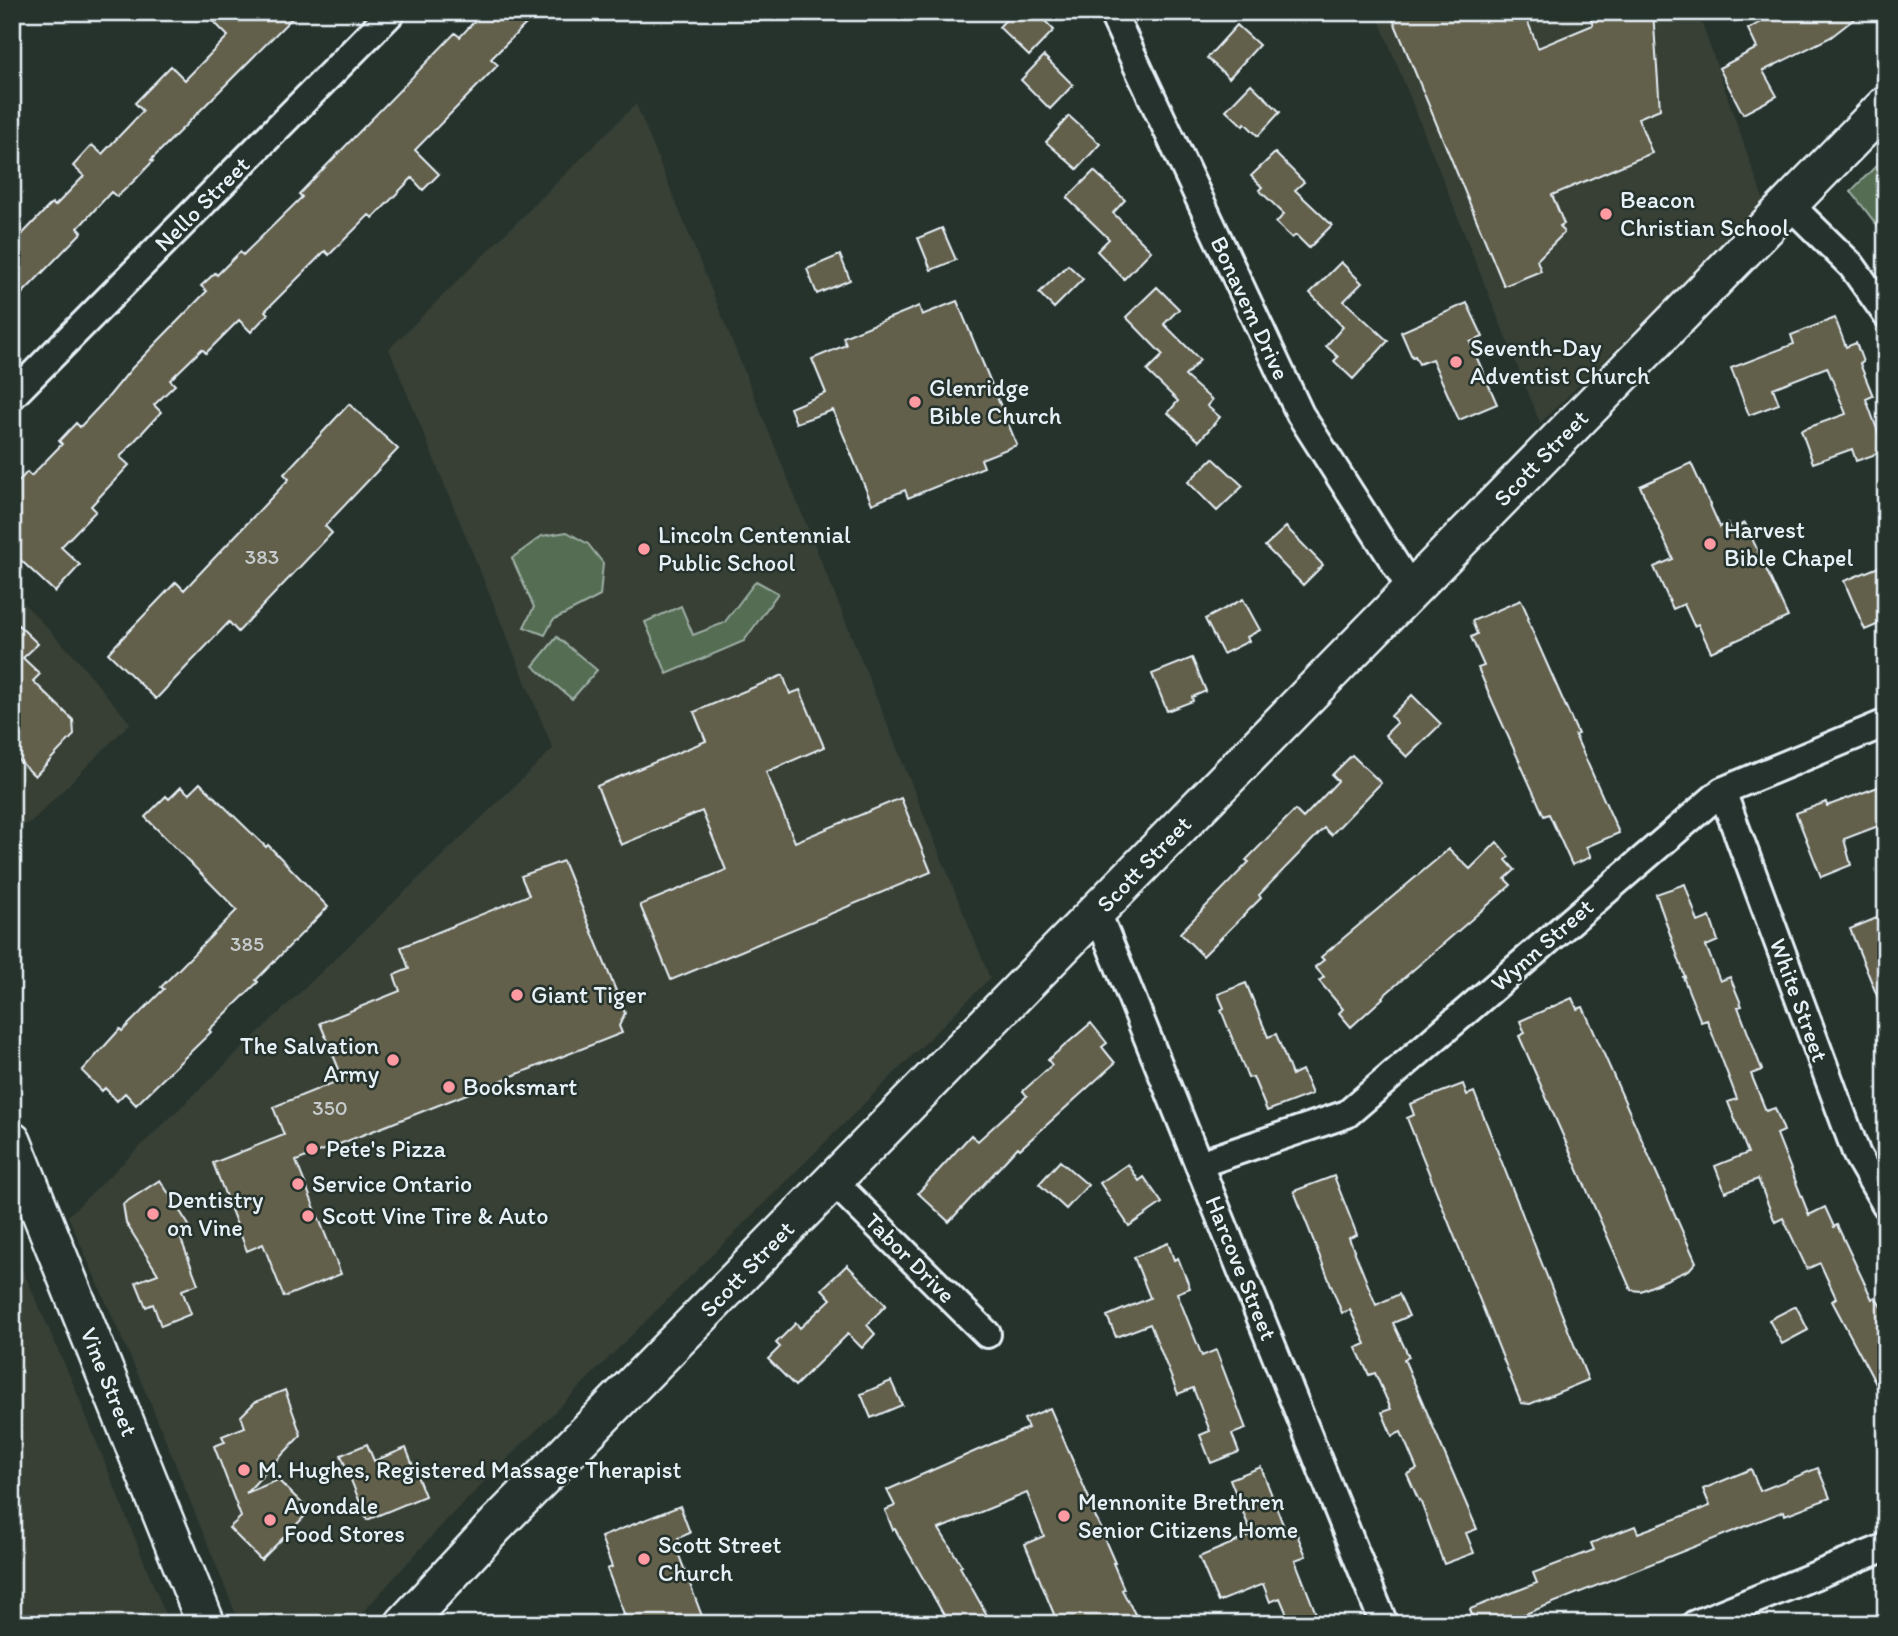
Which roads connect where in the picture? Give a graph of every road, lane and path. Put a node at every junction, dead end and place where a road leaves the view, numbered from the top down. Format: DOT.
graph roads {
  1 [pos="392,12"];
  2 [pos="1112,12"];
  3 [pos="1886,105"];
  4 [pos="1789,204"];
  5 [pos="1886,314"];
  6 [pos="12,396"];
  7 [pos="1412,590"];
  8 [pos="1886,723"];
  9 [pos="1721,791"];
  10 [pos="1097,912"];
  11 [pos="12,1141"];
  12 [pos="1199,1164"];
  13 [pos="833,1181"];
  14 [pos="1886,1205"];
  15 [pos="987,1334"];
  16 [pos="1886,1547"];
  17 [pos="206,1624"];
  18 [pos="404,1624"];
  19 [pos="1384,1624"];
  20 [pos="1695,1624"];
  1 -- 6 [label="street, Nello Street"];
  2 -- 7 [label="street, Bonavem Drive"];
  3 -- 4 [label="main road, Scott Street"];
  4 -- 5 [label="street"];
  4 -- 7 [label="main road, Scott Street"];
  7 -- 10 [label="main road, Scott Street"];
  8 -- 9 [label="street, Wynn Street"];
  9 -- 12 [label="street, Wynn Street"];
  9 -- 14 [label="street, White Street"];
  10 -- 12 [label="street, Harcove Street"];
  10 -- 13 [label="main road, Scott Street"];
  11 -- 17 [label="main road, Vine Street"];
  12 -- 19 [label="street, Harcove Street"];
  13 -- 15 [label="street, Tabor Drive"];
  13 -- 18 [label="main road, Scott Street"];
  16 -- 20 [label="street"];
}
